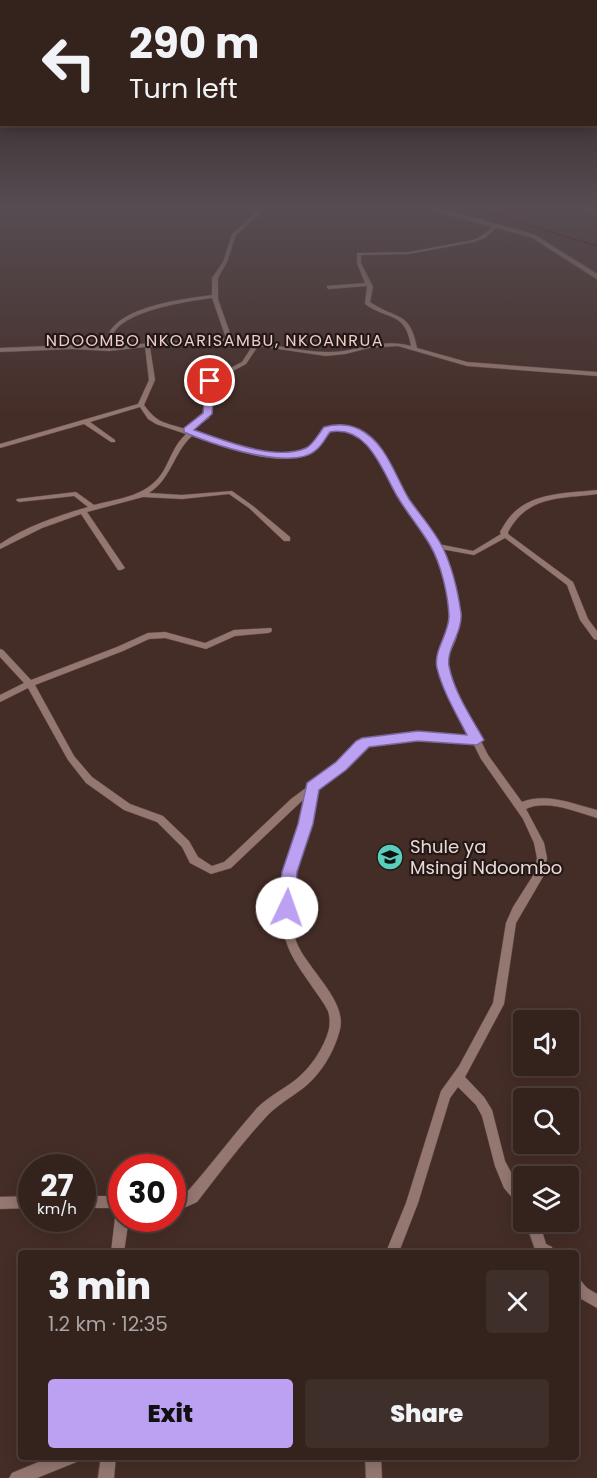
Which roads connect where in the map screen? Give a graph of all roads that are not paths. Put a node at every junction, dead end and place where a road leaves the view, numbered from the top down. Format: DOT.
graph roads {
  1 [pos="216,276"];
  2 [pos="365,276"];
  3 [pos="369,285"];
  4 [pos="328,287"];
  5 [pos="215,296"];
  6 [pos="229,339"];
  7 [pos="258,342"];
  8 [pos="147,345"];
  9 [pos="414,348"];
  10 [pos="109,349"];
  11 [pos="0,350"];
  12 [pos="597,374"];
  13 [pos="141,405"];
  14 [pos="84,421"];
  15 [pos="190,431"];
  16 [pos="113,441"];
  17 [pos="0,446"];
  18 [pos="597,492"];
  19 [pos="140,495"];
  20 [pos="19,500"];
  21 [pos="93,508"];
  22 [pos="83,512"];
  23 [pos="505,535"];
  24 [pos="287,539"];
  25 [pos="0,546"];
  26 [pos="436,546"];
  27 [pos="121,568"];
  28 [pos="268,630"];
  29 [pos="597,637"];
  30 [pos="0,652"];
  31 [pos="30,684"];
  32 [pos="0,699"];
  33 [pos="477,740"];
  34 [pos="312,787"];
  35 [pos="521,807"];
  36 [pos="597,814"];
  37 [pos="457,1078"];
  38 [pos="513,1186"];
  39 [pos="186,1201"];
  40 [pos="18,1202"];
  41 [pos="0,1203"];
  42 [pos="120,1232"];
  43 [pos="535,1232"];
  44 [pos="117,1250"];
  45 [pos="394,1250"];
  46 [pos="544,1250"];
  47 [pos="579,1290"];
  48 [pos="597,1301"];
  49 [pos="64,1460"];
  50 [pos="108,1460"];
  51 [pos="373,1460"];
  52 [pos="17,1478"];
  53 [pos="106,1478"];
  54 [pos="374,1478"];
  1 -- 5 [label="street"];
  2 -- 3 [label="street"];
  3 -- 4 [label="street"];
  3 -- 9 [label="street"];
  5 -- 6 [label="street"];
  5 -- 10 [label="street"];
  6 -- 7 [label="street"];
  6 -- 8 [label="street"];
  7 -- 9 [label="street"];
  7 -- 15 [label="street"];
  8 -- 10 [label="street"];
  8 -- 13 [label="street"];
  9 -- 12 [label="street"];
  10 -- 11 [label="street"];
  13 -- 14 [label="street"];
  13 -- 15 [label="street"];
  14 -- 16 [label="street"];
  14 -- 17 [label="street"];
  15 -- 19 [label="street"];
  15 -- 26 [label="street"];
  18 -- 23 [label="street"];
  19 -- 21 [label="street"];
  19 -- 24 [label="street"];
  20 -- 21 [label="street"];
  21 -- 22 [label="street"];
  22 -- 25 [label="street"];
  22 -- 27 [label="street"];
  23 -- 26 [label="street"];
  23 -- 29 [label="street"];
  26 -- 33 [label="street"];
  28 -- 31 [label="street"];
  30 -- 31 [label="street"];
  31 -- 32 [label="street"];
  31 -- 34 [label="street"];
  33 -- 34 [label="street"];
  33 -- 35 [label="street"];
  34 -- 39 [label="street"];
  35 -- 36 [label="street"];
  35 -- 37 [label="street"];
  37 -- 38 [label="street"];
  37 -- 45 [label="street"];
  40 -- 41 [label="street"];
  42 -- 44 [label="street"];
  43 -- 46 [label="street"];
  47 -- 48 [label="street"];
  49 -- 52 [label="street"];
  50 -- 53 [label="street"];
  51 -- 54 [label="street"];
}
